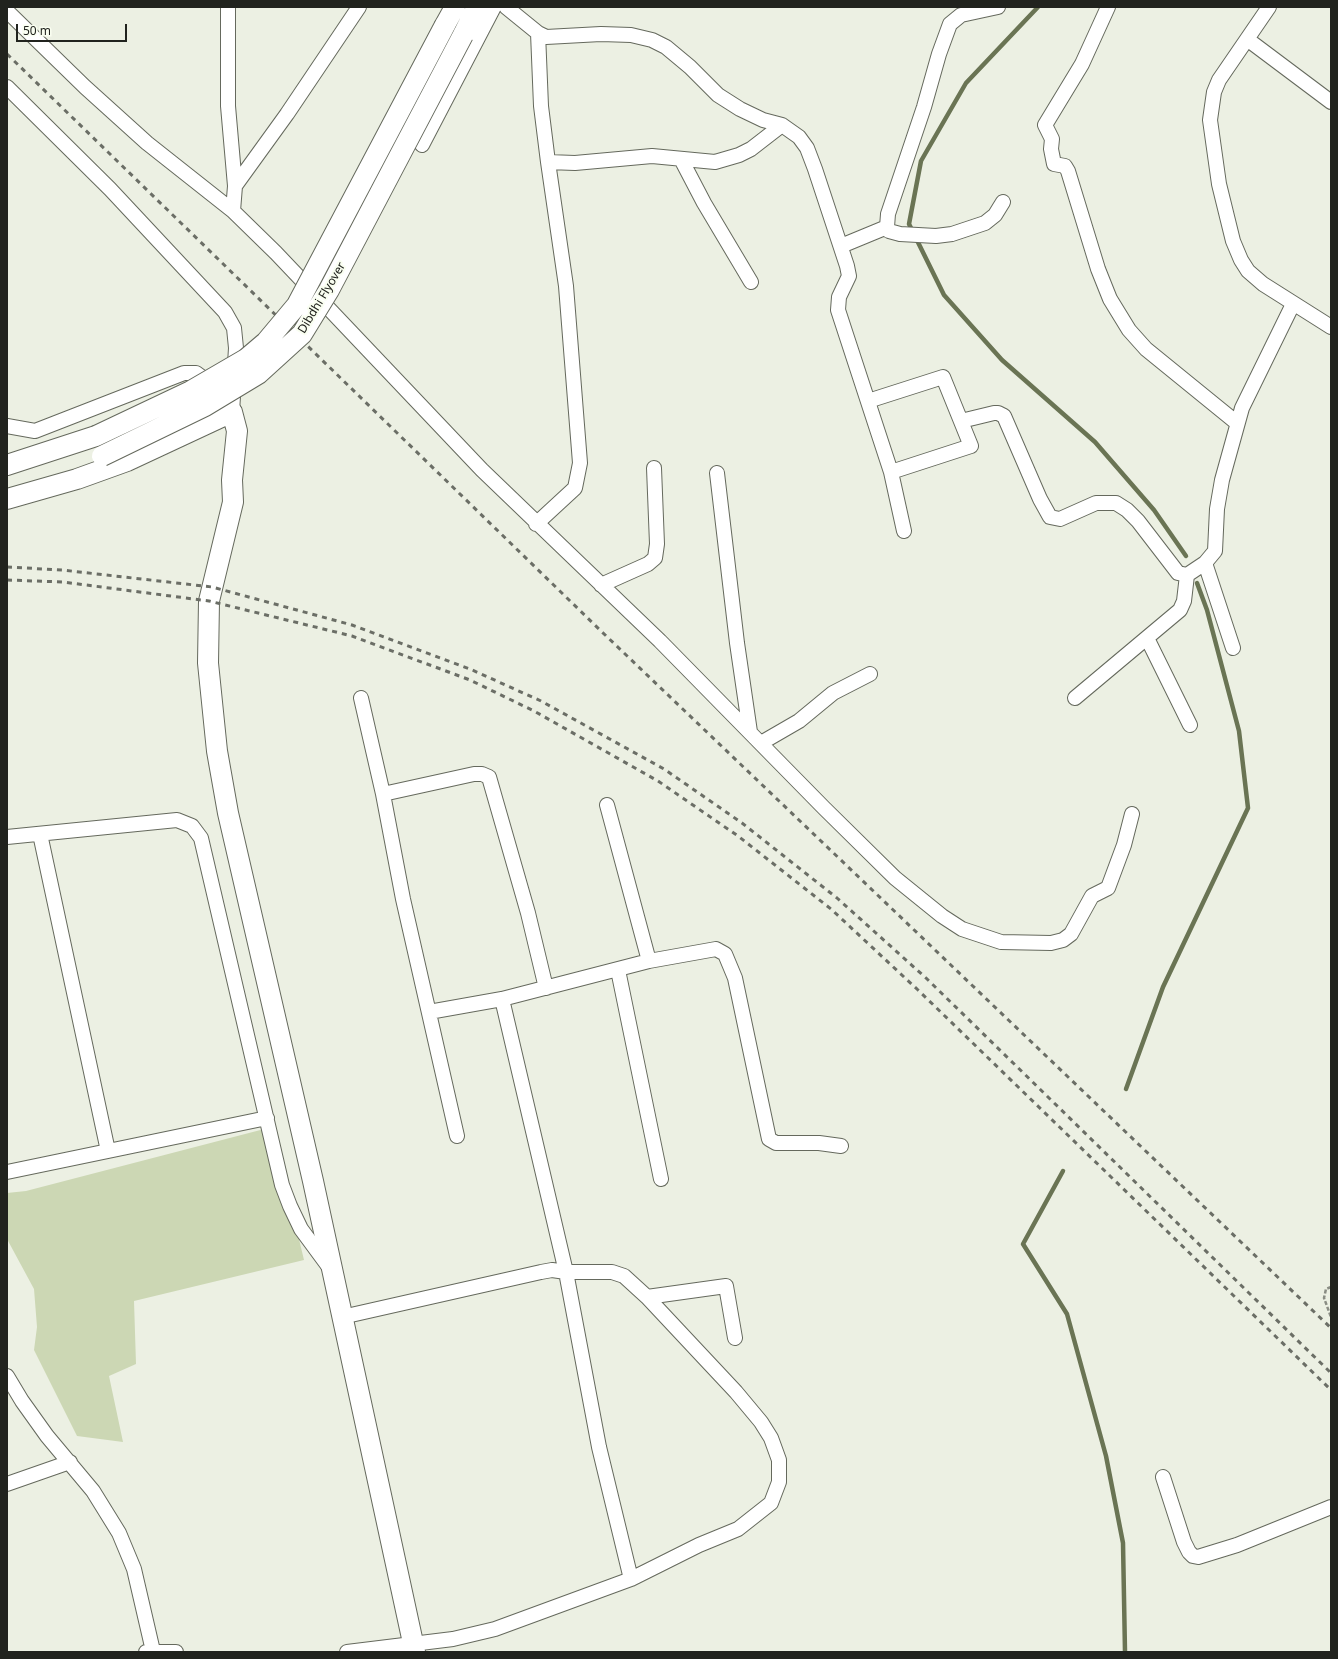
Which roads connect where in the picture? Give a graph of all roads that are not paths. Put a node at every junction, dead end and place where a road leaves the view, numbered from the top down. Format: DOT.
graph roads {
  1 [pos="228,7"];
  2 [pos="359,7"];
  3 [pos="455,7"];
  4 [pos="477,7"];
  5 [pos="494,7"];
  6 [pos="506,7"];
  7 [pos="998,7"];
  8 [pos="1108,7"];
  9 [pos="1269,7"];
  10 [pos="7,11"];
  11 [pos="538,33"];
  12 [pos="1247,39"];
  13 [pos="7,87"];
  14 [pos="1331,102"];
  15 [pos="782,125"];
  16 [pos="422,145"];
  17 [pos="681,159"];
  18 [pos="548,162"];
  19 [pos="235,186"];
  20 [pos="1003,202"];
  21 [pos="233,211"];
  22 [pos="894,231"];
  23 [pos="841,246"];
  24 [pos="751,282"];
  25 [pos="1293,304"];
  26 [pos="1331,327"];
  27 [pos="868,401"];
  28 [pos="232,412"];
  29 [pos="961,421"];
  30 [pos="1237,424"];
  31 [pos="7,426"];
  32 [pos="7,465"];
  33 [pos="654,468"];
  34 [pos="891,472"];
  35 [pos="717,473"];
  36 [pos="7,487"];
  37 [pos="7,499"];
  38 [pos="536,524"];
  39 [pos="904,531"];
  40 [pos="1205,563"];
  41 [pos="1186,575"];
  42 [pos="601,585"];
  43 [pos="1147,638"];
  44 [pos="1233,648"];
  45 [pos="870,674"];
  46 [pos="361,698"];
  47 [pos="1075,698"];
  48 [pos="1190,725"];
  49 [pos="750,732"];
  50 [pos="761,743"];
  51 [pos="383,794"];
  52 [pos="607,805"];
  53 [pos="1132,814"];
  54 [pos="40,834"];
  55 [pos="7,838"];
  56 [pos="649,961"];
  57 [pos="618,970"];
  58 [pos="546,988"];
  59 [pos="502,999"];
  60 [pos="429,1012"];
  61 [pos="267,1118"];
  62 [pos="457,1136"];
  63 [pos="841,1146"];
  64 [pos="108,1151"];
  65 [pos="7,1172"];
  66 [pos="661,1179"];
  67 [pos="332,1271"];
  68 [pos="566,1272"];
  69 [pos="647,1297"];
  70 [pos="342,1317"];
  71 [pos="735,1338"];
  72 [pos="7,1376"];
  73 [pos="70,1462"];
  74 [pos="1164,1476"];
  75 [pos="7,1484"];
  76 [pos="1331,1507"];
  77 [pos="631,1579"];
  78 [pos="414,1648"];
  79 [pos="150,1652"];
  80 [pos="176,1652"];
  81 [pos="347,1652"];
  1 -- 19 [label="street"];
  2 -- 19 [label="street"];
  3 -- 32 [label="street, Dibdhi Flyover, bridge"];
  4 -- 36 [label="street, Dibdhi Flyover, bridge"];
  5 -- 16 [label="street"];
  6 -- 11 [label="street"];
  7 -- 22 [label="street"];
  8 -- 30 [label="street"];
  9 -- 12 [label="street"];
  10 -- 21 [label="street"];
  11 -- 15 [label="street"];
  11 -- 18 [label="street"];
  12 -- 14 [label="street"];
  12 -- 25 [label="street"];
  13 -- 28 [label="street"];
  15 -- 17 [label="street"];
  15 -- 23 [label="street"];
  17 -- 18 [label="street"];
  17 -- 24 [label="street"];
  18 -- 38 [label="street"];
  19 -- 21 [label="street"];
  20 -- 22 [label="street"];
  21 -- 38 [label="street"];
  22 -- 23 [label="street"];
  23 -- 27 [label="street"];
  25 -- 26 [label="street"];
  25 -- 30 [label="street"];
  27 -- 29 [label="street"];
  27 -- 34 [label="street"];
  28 -- 31 [label="street"];
  28 -- 37 [label="street"];
  28 -- 67 [label="street"];
  29 -- 34 [label="street"];
  29 -- 41 [label="street"];
  30 -- 40 [label="street"];
  33 -- 42 [label="street"];
  34 -- 39 [label="street"];
  35 -- 49 [label="street"];
  38 -- 42 [label="street"];
  40 -- 41 [label="street"];
  40 -- 44 [label="street"];
  41 -- 43 [label="street"];
  42 -- 49 [label="street"];
  43 -- 47 [label="street"];
  43 -- 48 [label="street"];
  45 -- 50 [label="street"];
  46 -- 51 [label="street"];
  49 -- 50 [label="street"];
  50 -- 53 [label="street"];
  51 -- 58 [label="street"];
  51 -- 60 [label="street"];
  52 -- 56 [label="street"];
  54 -- 55 [label="street"];
  54 -- 61 [label="street"];
  54 -- 64 [label="street"];
  56 -- 57 [label="street"];
  56 -- 63 [label="street"];
  57 -- 58 [label="street"];
  57 -- 66 [label="street"];
  58 -- 59 [label="street"];
  59 -- 60 [label="street"];
  59 -- 68 [label="street"];
  60 -- 62 [label="street"];
  61 -- 64 [label="street"];
  61 -- 67 [label="street"];
  64 -- 65 [label="street"];
  67 -- 70 [label="street"];
  68 -- 69 [label="street"];
  68 -- 70 [label="street"];
  68 -- 77 [label="street"];
  69 -- 71 [label="street"];
  69 -- 77 [label="street"];
  70 -- 78 [label="street"];
  72 -- 73 [label="street"];
  73 -- 75 [label="street"];
  73 -- 79 [label="street"];
  74 -- 76 [label="street"];
  77 -- 78 [label="street"];
  78 -- 81 [label="street"];
  79 -- 80 [label="street"];
}
